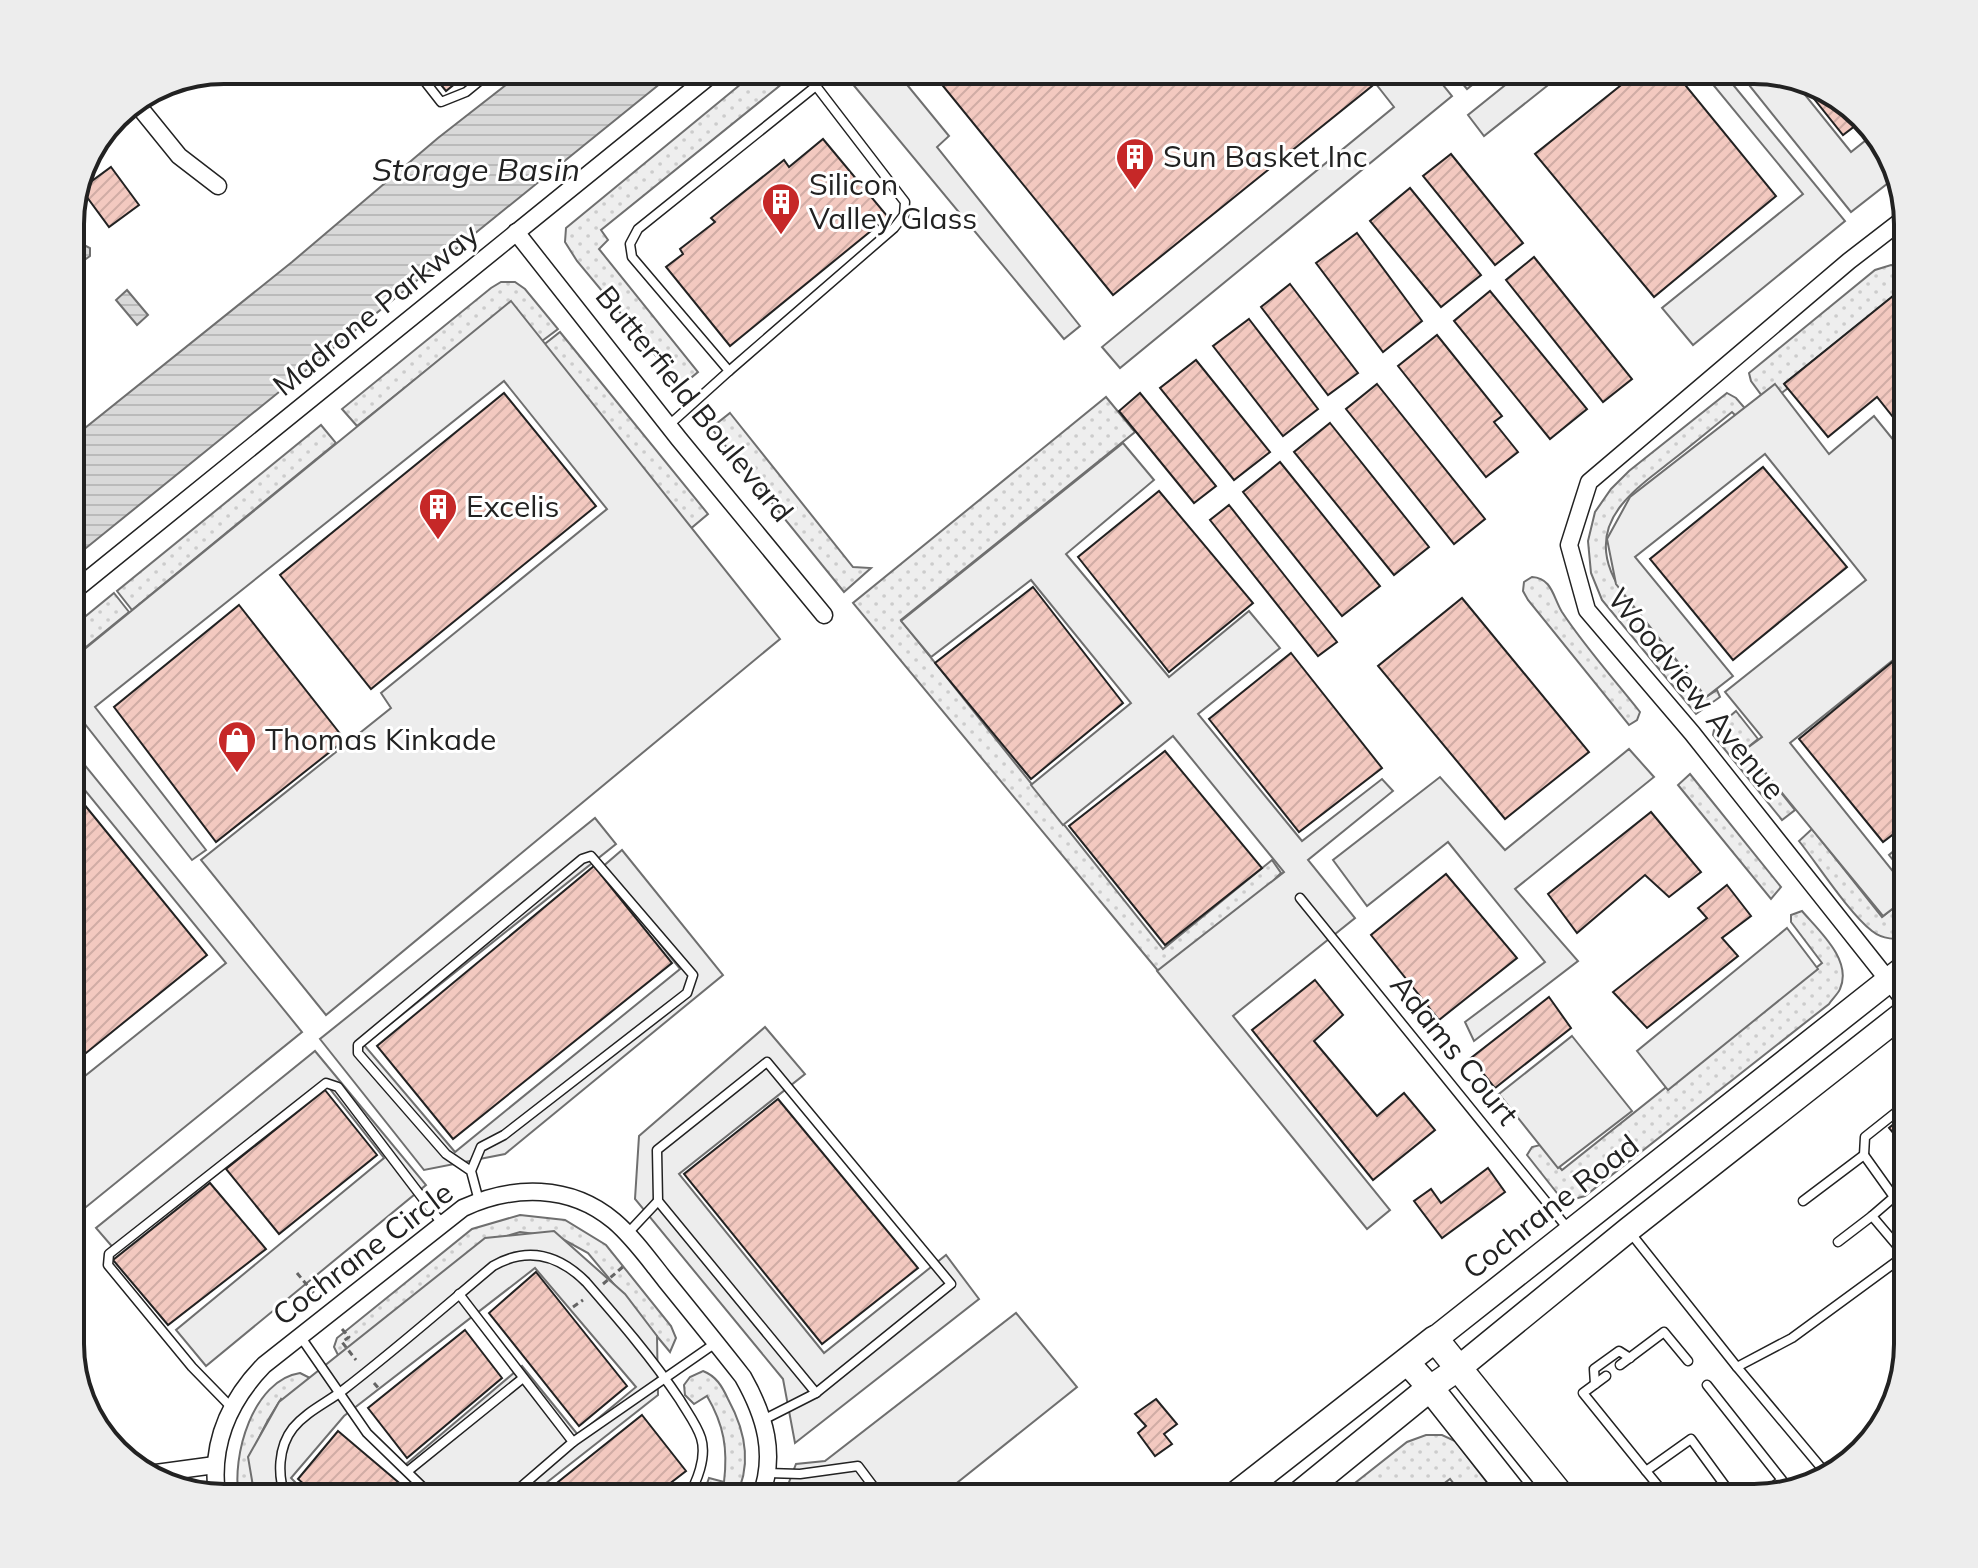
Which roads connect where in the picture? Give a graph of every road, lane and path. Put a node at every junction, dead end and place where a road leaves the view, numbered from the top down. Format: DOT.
graph roads {
  1 [pos="427,84"];
  2 [pos="476,84"];
  3 [pos="700,84"];
  4 [pos="816,86"];
  5 [pos="143,111"];
  6 [pos="218,186"];
  7 [pos="516,232"];
  8 [pos="1894,233"];
  9 [pos="729,371"];
  10 [pos="669,425"];
  11 [pos="84,583"];
  12 [pos="824,615"];
  13 [pos="1300,898"];
  14 [pos="1894,966"];
  15 [pos="1894,976"];
  16 [pos="1894,1019"];
  17 [pos="1894,1114"];
  18 [pos="1864,1155"];
  19 [pos="471,1171"];
  20 [pos="1894,1197"];
  21 [pos="479,1201"];
  22 [pos="658,1201"];
  23 [pos="1803,1201"];
  24 [pos="1872,1216"];
  25 [pos="443,1225"];
  26 [pos="1628,1230"];
  27 [pos="1571,1232"];
  28 [pos="627,1234"];
  29 [pos="1894,1241"];
  30 [pos="1838,1242"];
  31 [pos="1894,1263"];
  32 [pos="625,1265"];
  33 [pos="297,1273"];
  34 [pos="600,1286"];
  35 [pos="459,1294"];
  36 [pos="317,1297"];
  37 [pos="584,1299"];
  38 [pos="573,1307"];
  39 [pos="342,1329"];
  40 [pos="300,1336"];
  41 [pos="1435,1339"];
  42 [pos="717,1342"];
  43 [pos="1630,1358"];
  44 [pos="356,1360"];
  45 [pos="1406,1361"];
  46 [pos="1688,1361"];
  47 [pos="1620,1365"];
  48 [pos="1737,1367"];
  49 [pos="1459,1368"];
  50 [pos="1606,1376"];
  51 [pos="523,1378"];
  52 [pos="665,1378"];
  53 [pos="1595,1384"];
  54 [pos="1707,1385"];
  55 [pos="1430,1388"];
  56 [pos="340,1393"];
  57 [pos="816,1393"];
  58 [pos="231,1407"];
  59 [pos="763,1420"];
  60 [pos="573,1442"];
  61 [pos="215,1465"];
  62 [pos="1821,1467"];
  63 [pos="167,1471"];
  64 [pos="408,1471"];
  65 [pos="1646,1471"];
  66 [pos="768,1473"];
  67 [pos="707,1481"];
  68 [pos="1781,1481"];
  69 [pos="216,1484"];
  70 [pos="282,1484"];
  71 [pos="421,1484"];
  72 [pos="524,1484"];
  73 [pos="694,1484"];
  74 [pos="714,1484"];
  75 [pos="764,1484"];
  76 [pos="872,1484"];
  77 [pos="1250,1484"];
  78 [pos="1312,1484"];
  79 [pos="1506,1484"];
  80 [pos="1552,1484"];
  81 [pos="1657,1484"];
  82 [pos="1724,1484"];
  1 -- 2 [label="lane"];
  3 -- 7 [label="street, Madrone Parkway"];
  4 -- 9 [label="lane"];
  4 -- 9 [label="lane"];
  5 -- 6 [label="street"];
  7 -- 10 [label="street, Butterfield Boulevard"];
  7 -- 11 [label="street, Madrone Parkway"];
  8 -- 14 [label="street, Woodview Avenue"];
  9 -- 10 [label="lane"];
  10 -- 12 [label="street, Butterfield Boulevard"];
  13 -- 27 [label="lane, Adams Court"];
  15 -- 27 [label="main road, Cochrane Road"];
  16 -- 26 [label="main road"];
  17 -- 18 [label="lane"];
  18 -- 20 [label="lane"];
  18 -- 23 [label="lane"];
  19 -- 19 [label="lane"];
  19 -- 21 [label="lane"];
  20 -- 24 [label="lane"];
  21 -- 25 [label="street, Cochrane Circle"];
  21 -- 28 [label="street, Cochrane Circle"];
  22 -- 28 [label="lane"];
  22 -- 57 [label="lane"];
  22 -- 57 [label="lane"];
  24 -- 29 [label="lane"];
  24 -- 30 [label="lane"];
  25 -- 40 [label="street, Cochrane Circle"];
  25 -- 58 [label="lane"];
  26 -- 48 [label="lane"];
  26 -- 49 [label="main road"];
  27 -- 41 [label="main road, Cochrane Road"];
  28 -- 42 [label="street, Cochrane Circle"];
  31 -- 48 [label="lane"];
  32 -- 34 [label="path"];
  33 -- 36 [label="path"];
  35 -- 51 [label="lane"];
  35 -- 52 [label="lane"];
  35 -- 56 [label="lane"];
  37 -- 38 [label="path"];
  39 -- 44 [label="path"];
  40 -- 56 [label="lane"];
  40 -- 58 [label="street, Cochrane Circle"];
  41 -- 45 [label="main road, Cochrane Road"];
  41 -- 49 [label="main road"];
  42 -- 52 [label="lane"];
  42 -- 59 [label="street, Cochrane Circle"];
  43 -- 46 [label="lane"];
  43 -- 47 [label="lane"];
  43 -- 53 [label="lane"];
  45 -- 55 [label="main road"];
  45 -- 77 [label="main road, Cochrane Road"];
  48 -- 62 [label="lane"];
  49 -- 55 [label="main road"];
  49 -- 80 [label="main road"];
  50 -- 53 [label="lane"];
  51 -- 60 [label="lane"];
  51 -- 64 [label="lane"];
  52 -- 60 [label="lane"];
  52 -- 73 [label="lane"];
  53 -- 65 [label="lane"];
  54 -- 68 [label="lane"];
  55 -- 78 [label="main road"];
  55 -- 79 [label="main road"];
  56 -- 64 [label="lane"];
  56 -- 70 [label="lane"];
  57 -- 59 [label="lane"];
  58 -- 61 [label="street, Cochrane Circle"];
  59 -- 66 [label="street, Cochrane Circle"];
  60 -- 72 [label="lane"];
  61 -- 63 [label="street"];
  61 -- 69 [label="street, Cochrane Circle"];
  64 -- 71 [label="lane"];
  65 -- 81 [label="lane"];
  65 -- 82 [label="lane"];
  66 -- 75 [label="street, Cochrane Circle"];
  66 -- 76 [label="lane"];
  67 -- 74 [label="path"];
}
